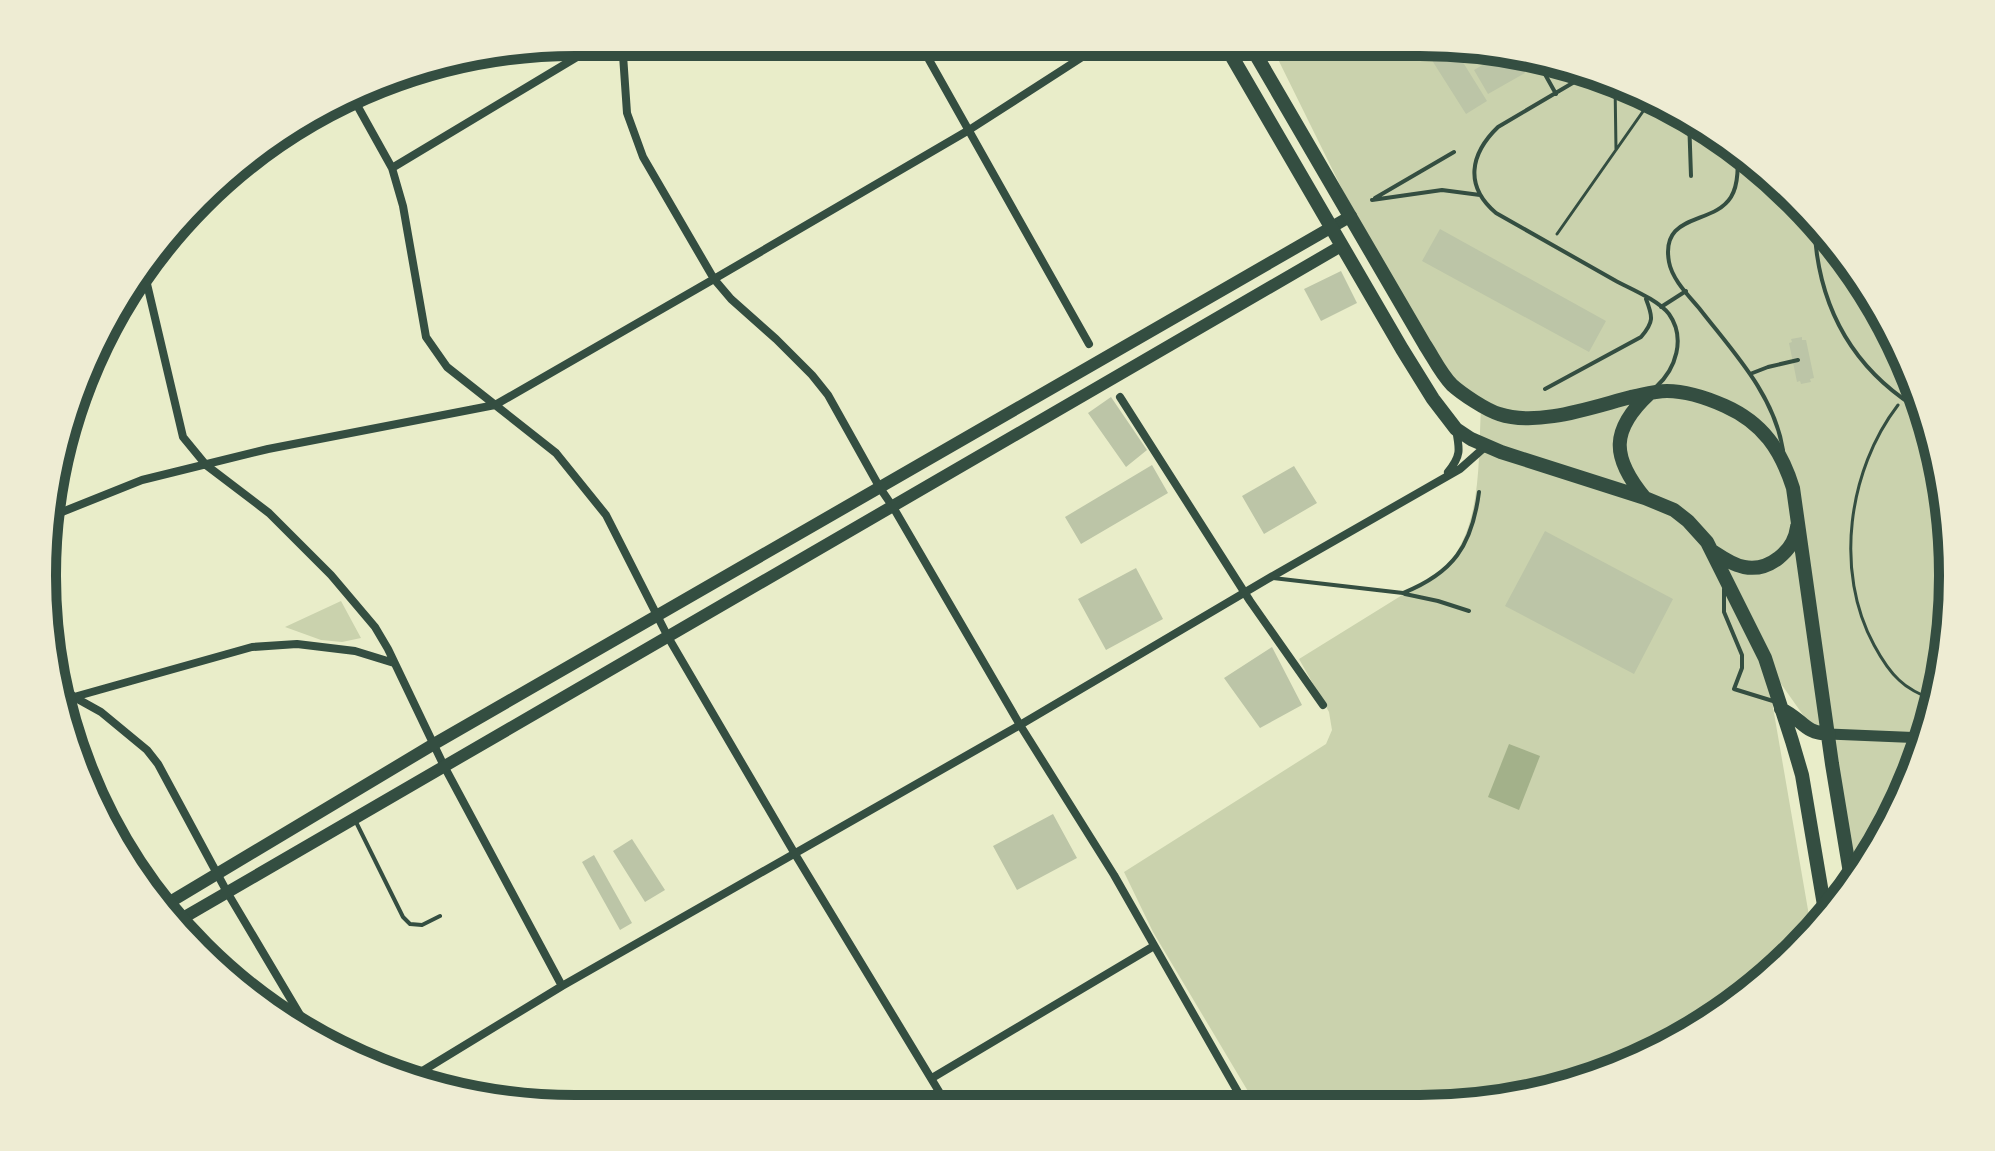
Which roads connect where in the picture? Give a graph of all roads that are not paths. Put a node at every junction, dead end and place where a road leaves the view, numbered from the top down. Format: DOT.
graph roads {
  1 [pos="579,56"];
  2 [pos="623,56"];
  3 [pos="927,56"];
  4 [pos="1084,56"];
  5 [pos="1231,56"];
  6 [pos="1257,56"];
  7 [pos="1543,71"];
  8 [pos="1577,81"];
  9 [pos="1556,94"];
  10 [pos="357,105"];
  11 [pos="969,130"];
  12 [pos="1690,133"];
  13 [pos="1454,152"];
  14 [pos="1737,164"];
  15 [pos="392,168"];
  16 [pos="1691,176"];
  17 [pos="1480,195"];
  18 [pos="1351,216"];
  19 [pos="1330,228"];
  20 [pos="1815,239"];
  21 [pos="1341,246"];
  22 [pos="714,279"];
  23 [pos="147,282"];
  24 [pos="1686,291"];
  25 [pos="1645,297"];
  26 [pos="1661,307"];
  27 [pos="1089,344"];
  28 [pos="1798,360"];
  29 [pos="1750,374"];
  30 [pos="1545,389"];
  31 [pos="1650,393"];
  32 [pos="1120,397"];
  33 [pos="1909,403"];
  34 [pos="495,405"];
  35 [pos="1456,429"];
  36 [pos="1486,446"];
  37 [pos="1786,464"];
  38 [pos="206,465"];
  39 [pos="1445,476"];
  40 [pos="880,488"];
  41 [pos="1479,492"];
  42 [pos="1645,498"];
  43 [pos="893,507"];
  44 [pos="60,513"];
  45 [pos="1798,517"];
  46 [pos="1707,542"];
  47 [pos="1725,575"];
  48 [pos="1271,577"];
  49 [pos="1403,593"];
  50 [pos="1245,594"];
  51 [pos="1469,611"];
  52 [pos="657,616"];
  53 [pos="668,637"];
  54 [pos="394,663"];
  55 [pos="70,693"];
  56 [pos="74,697"];
  57 [pos="71,698"];
  58 [pos="1323,705"];
  59 [pos="1780,706"];
  60 [pos="1020,725"];
  61 [pos="1829,734"];
  62 [pos="1912,737"];
  63 [pos="434,744"];
  64 [pos="444,766"];
  65 [pos="354,818"];
  66 [pos="795,854"];
  67 [pos="1849,867"];
  68 [pos="218,875"];
  69 [pos="227,892"];
  70 [pos="171,902"];
  71 [pos="1823,902"];
  72 [pos="440,916"];
  73 [pos="184,917"];
  74 [pos="1154,946"];
  75 [pos="562,986"];
  76 [pos="300,1015"];
  77 [pos="422,1071"];
  78 [pos="932,1078"];
  79 [pos="942,1095"];
  80 [pos="1240,1095"];
  1 -- 15 [label="street"];
  2 -- 22 [label="street"];
  3 -- 11 [label="street"];
  4 -- 11 [label="street"];
  5 -- 19 [label="highway"];
  6 -- 18 [label="highway"];
  7 -- 9 [label="lane"];
  8 -- 9 [label="lane"];
  9 -- 17 [label="lane"];
  10 -- 15 [label="street"];
  11 -- 22 [label="street"];
  11 -- 27 [label="street"];
  12 -- 16 [label="lane"];
  13 -- 17 [label="lane"];
  14 -- 24 [label="lane"];
  15 -- 34 [label="street"];
  17 -- 25 [label="lane"];
  18 -- 19 [label="main road"];
  18 -- 31 [label="highway"];
  19 -- 21 [label="highway"];
  19 -- 40 [label="main road"];
  20 -- 33 [label="lane"];
  21 -- 35 [label="highway"];
  21 -- 43 [label="main road"];
  22 -- 34 [label="street"];
  22 -- 40 [label="street"];
  23 -- 38 [label="street"];
  24 -- 26 [label="lane"];
  24 -- 29 [label="lane"];
  25 -- 26 [label="lane"];
  25 -- 30 [label="lane"];
  26 -- 31 [label="lane"];
  28 -- 29 [label="lane"];
  29 -- 37 [label="lane"];
  31 -- 37 [label="highway"];
  31 -- 42 [label="highway"];
  32 -- 50 [label="street"];
  34 -- 38 [label="street"];
  34 -- 52 [label="street"];
  35 -- 36 [label="highway"];
  35 -- 39 [label="street"];
  36 -- 39 [label="street"];
  36 -- 42 [label="highway"];
  37 -- 45 [label="highway"];
  38 -- 44 [label="street"];
  38 -- 54 [label="street"];
  39 -- 48 [label="street"];
  40 -- 43 [label="street"];
  40 -- 52 [label="main road"];
  41 -- 49 [label="lane"];
  42 -- 46 [label="highway"];
  43 -- 53 [label="main road"];
  43 -- 60 [label="street"];
  45 -- 46 [label="highway"];
  45 -- 61 [label="highway"];
  46 -- 47 [label="highway"];
  47 -- 59 [label="highway"];
  47 -- 59 [label="lane"];
  48 -- 49 [label="lane"];
  48 -- 50 [label="street"];
  49 -- 51 [label="lane"];
  50 -- 58 [label="street"];
  50 -- 60 [label="street"];
  52 -- 53 [label="street"];
  52 -- 63 [label="main road"];
  53 -- 64 [label="main road"];
  53 -- 66 [label="street"];
  54 -- 56 [label="street"];
  54 -- 63 [label="street"];
  55 -- 56 [label="street"];
  56 -- 57 [label="street"];
  56 -- 68 [label="street"];
  59 -- 61 [label="highway"];
  59 -- 71 [label="highway"];
  60 -- 66 [label="street"];
  60 -- 74 [label="street"];
  61 -- 62 [label="street"];
  61 -- 67 [label="highway"];
  63 -- 64 [label="street"];
  63 -- 68 [label="main road"];
  64 -- 65 [label="main road"];
  64 -- 75 [label="street"];
  65 -- 69 [label="main road"];
  65 -- 72 [label="lane"];
  66 -- 75 [label="street"];
  66 -- 78 [label="street"];
  68 -- 69 [label="street"];
  68 -- 70 [label="main road"];
  69 -- 73 [label="main road"];
  69 -- 76 [label="street"];
  74 -- 78 [label="street"];
  74 -- 80 [label="street"];
  75 -- 77 [label="street"];
  78 -- 79 [label="street"];
}
